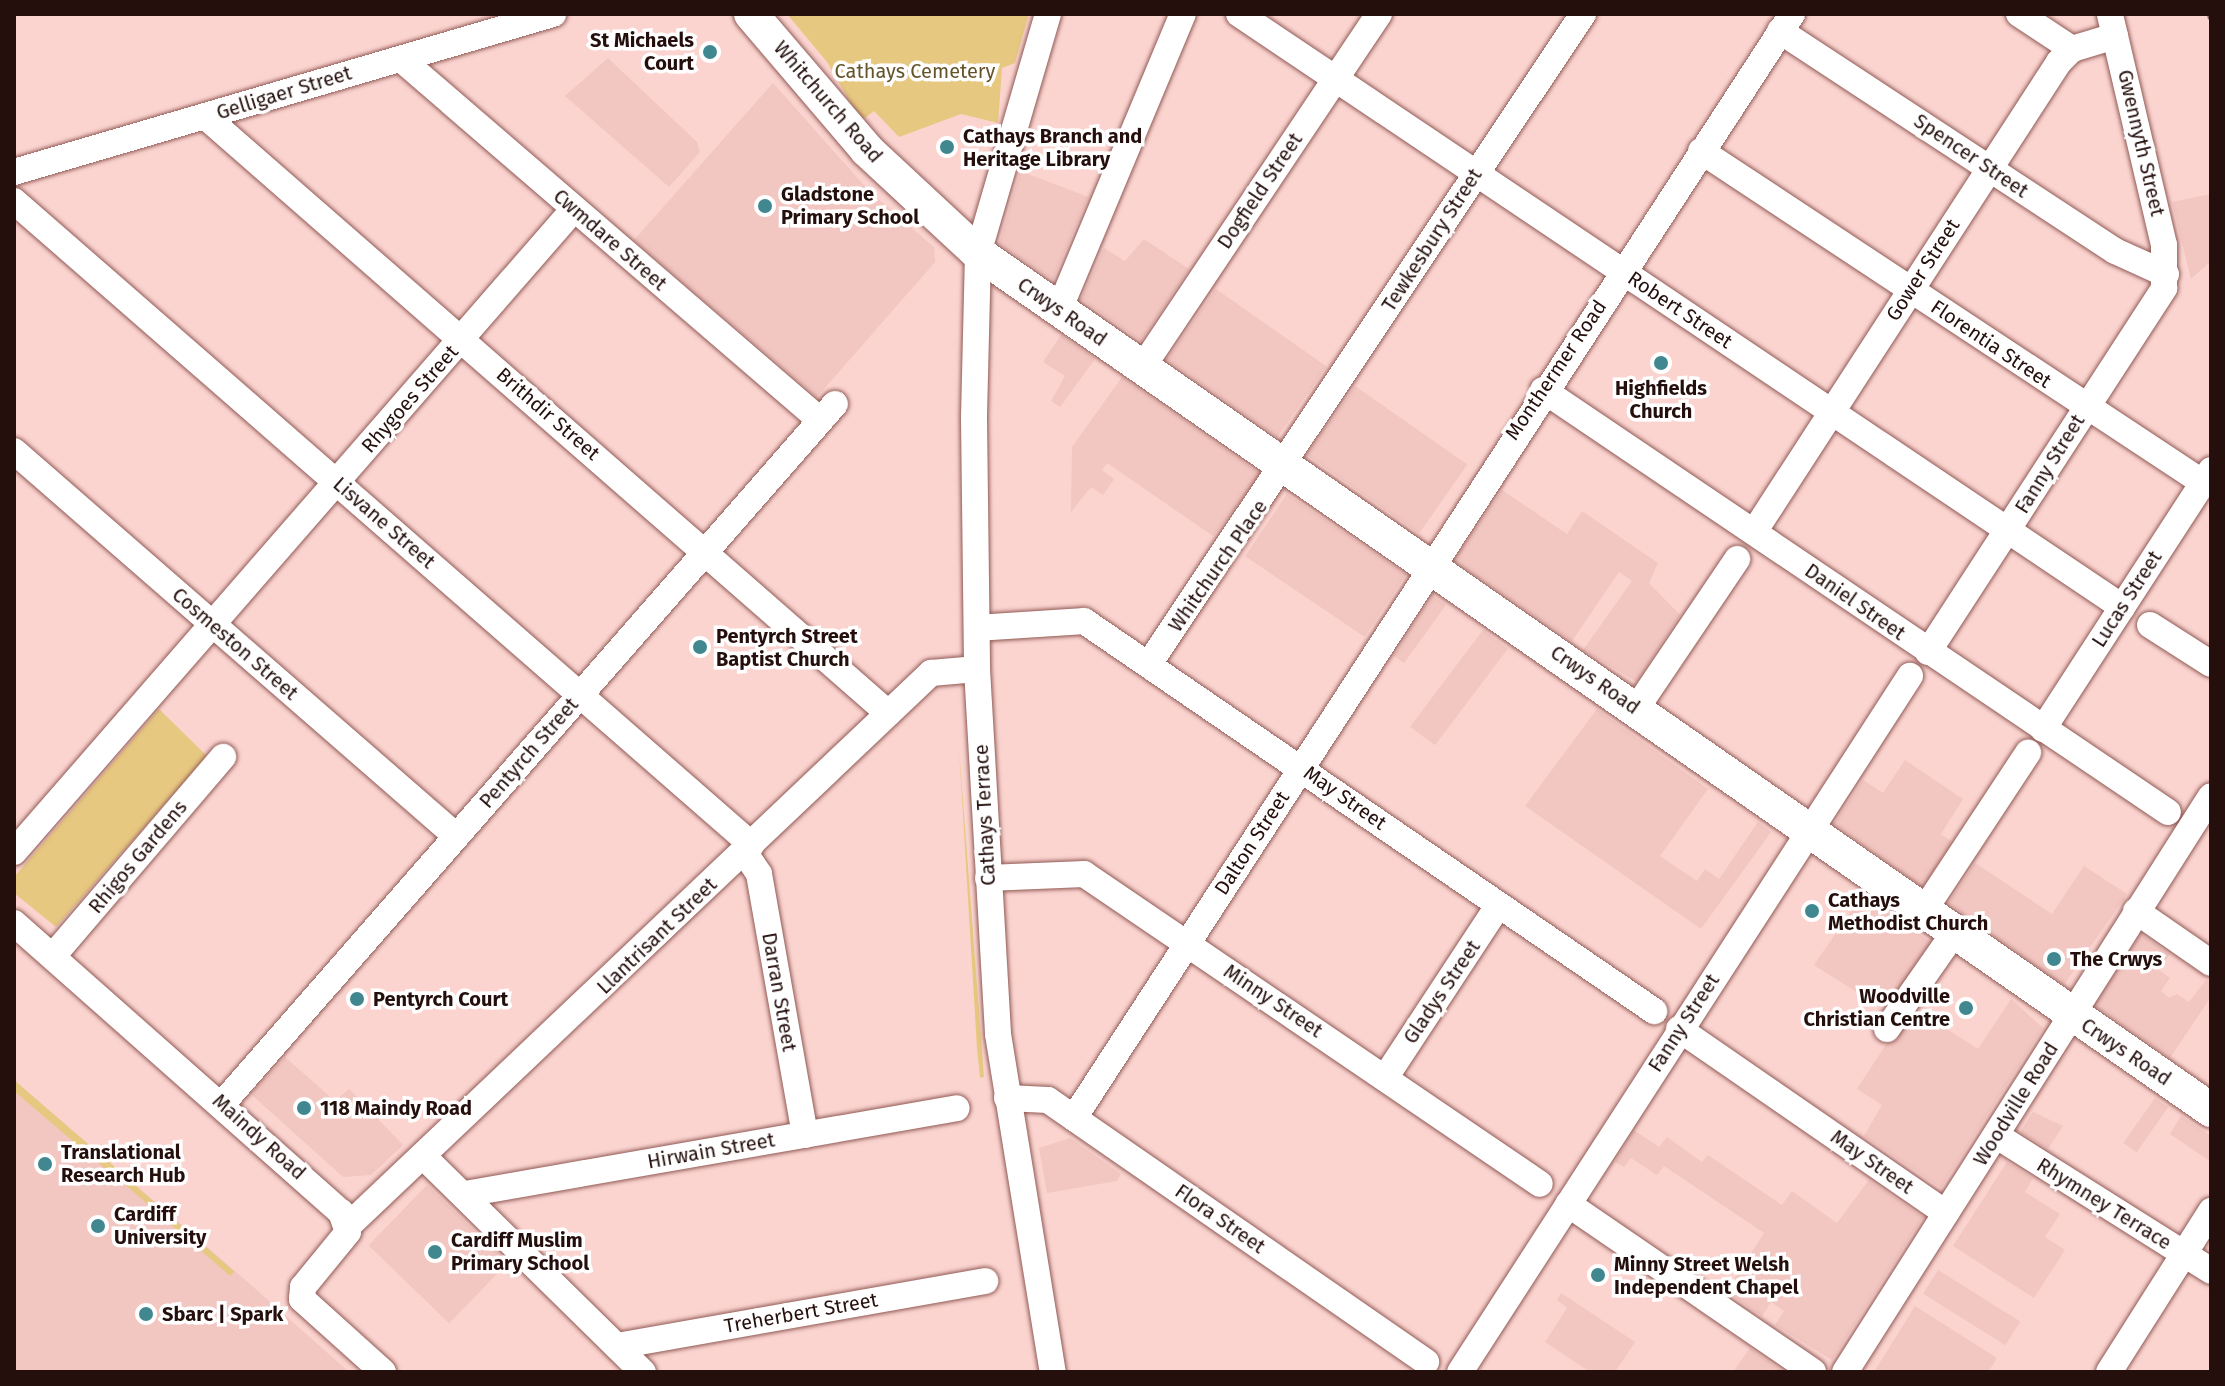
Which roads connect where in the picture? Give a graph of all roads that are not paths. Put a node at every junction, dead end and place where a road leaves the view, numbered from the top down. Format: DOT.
graph roads {
  1 [pos="553,14"];
  2 [pos="751,14"];
  3 [pos="1048,14"];
  4 [pos="1183,14"];
  5 [pos="1239,14"];
  6 [pos="1379,14"];
  7 [pos="1583,14"];
  8 [pos="2019,14"];
  9 [pos="1786,22"];
  10 [pos="2113,25"];
  11 [pos="2072,49"];
  12 [pos="401,59"];
  13 [pos="1336,79"];
  14 [pos="206,117"];
  15 [pos="1701,151"];
  16 [pos="1990,168"];
  17 [pos="14,172"];
  18 [pos="1476,173"];
  19 [pos="14,201"];
  20 [pos="574,209"];
  21 [pos="978,253"];
  22 [pos="1621,271"];
  23 [pos="2166,274"];
  24 [pos="1910,289"];
  25 [pos="1059,310"];
  26 [pos="462,339"];
  27 [pos="1142,368"];
  28 [pos="1543,390"];
  29 [pos="2086,407"];
  30 [pos="827,412"];
  31 [pos="1832,412"];
  32 [pos="14,451"];
  33 [pos="1284,466"];
  34 [pos="2206,476"];
  35 [pos="337,482"];
  36 [pos="2008,530"];
  37 [pos="1754,532"];
  38 [pos="705,551"];
  39 [pos="1737,559"];
  40 [pos="1428,567"];
  41 [pos="2122,607"];
  42 [pos="212,624"];
  43 [pos="2150,625"];
  44 [pos="977,628"];
  45 [pos="1928,652"];
  46 [pos="1149,664"];
  47 [pos="2211,664"];
  48 [pos="977,669"];
  49 [pos="1910,676"];
  50 [pos="580,694"];
  51 [pos="1636,709"];
  52 [pos="888,713"];
  53 [pos="2043,729"];
  54 [pos="2028,753"];
  55 [pos="223,757"];
  56 [pos="1300,769"];
  57 [pos="2211,796"];
  58 [pos="2168,812"];
  59 [pos="1810,832"];
  60 [pos="456,836"];
  61 [pos="748,849"];
  62 [pos="14,852"];
  63 [pos="988,878"];
  64 [pos="1498,906"];
  65 [pos="2136,911"];
  66 [pos="1923,912"];
  67 [pos="14,923"];
  68 [pos="1954,933"];
  69 [pos="1188,942"];
  70 [pos="53,956"];
  71 [pos="2211,963"];
  72 [pos="1654,1011"];
  73 [pos="2070,1014"];
  74 [pos="1679,1029"];
  75 [pos="1887,1029"];
  76 [pos="1385,1078"];
  77 [pos="1007,1098"];
  78 [pos="223,1103"];
  79 [pos="957,1108"];
  80 [pos="2211,1110"];
  81 [pos="1074,1118"];
  82 [pos="805,1135"];
  83 [pos="1997,1136"];
  84 [pos="424,1157"];
  85 [pos="1540,1184"];
  86 [pos="465,1194"];
  87 [pos="1568,1204"];
  88 [pos="2211,1211"];
  89 [pos="1946,1213"];
  90 [pos="348,1226"];
  91 [pos="2184,1254"];
  92 [pos="2211,1271"];
  93 [pos="985,1281"];
  94 [pos="617,1346"];
  95 [pos="1426,1362"];
  96 [pos="383,1372"];
  97 [pos="643,1372"];
  98 [pos="1053,1372"];
  99 [pos="1460,1372"];
  100 [pos="1813,1372"];
  101 [pos="1845,1372"];
  102 [pos="2109,1372"];
  1 -- 12 [label="street, Gelligaer Street"];
  2 -- 21 [label="main road, Whitchurch Road"];
  3 -- 21 [label="street, Cathays Terrace"];
  4 -- 25 [label="street"];
  5 -- 13 [label="street, Robert Street"];
  6 -- 13 [label="street, Dogfield Street"];
  7 -- 18 [label="street, Tewkesbury Street"];
  8 -- 11 [label="street"];
  9 -- 15 [label="street, Monthermer Road"];
  9 -- 16 [label="street, Spencer Street"];
  10 -- 11 [label="street"];
  10 -- 23 [label="street, Gwennyth Street"];
  11 -- 16 [label="street, Gower Street"];
  12 -- 14 [label="street, Gelligaer Street"];
  12 -- 20 [label="street, Cwmdare Street"];
  13 -- 18 [label="street, Robert Street"];
  13 -- 27 [label="street, Dogfield Street"];
  14 -- 17 [label="street, Gelligaer Street"];
  14 -- 26 [label="street, Brithdir Street"];
  15 -- 22 [label="street, Monthermer Road"];
  15 -- 24 [label="street, Florentia Street"];
  16 -- 23 [label="street, Spencer Street"];
  16 -- 24 [label="street, Gower Street"];
  18 -- 22 [label="street, Robert Street"];
  18 -- 33 [label="street, Tewkesbury Street"];
  19 -- 35 [label="street, Lisvane Street"];
  20 -- 26 [label="street, Rhygoes Street"];
  20 -- 30 [label="street, Cwmdare Street"];
  21 -- 25 [label="main road, Crwys Road"];
  21 -- 44 [label="street, Cathays Terrace"];
  22 -- 28 [label="street, Monthermer Road"];
  22 -- 31 [label="street, Robert Street"];
  23 -- 29 [label="street, Fanny Street"];
  24 -- 29 [label="street, Florentia Street"];
  24 -- 31 [label="street, Gower Street"];
  25 -- 27 [label="main road, Crwys Road"];
  26 -- 35 [label="street, Rhygoes Street"];
  26 -- 38 [label="street, Brithdir Street"];
  27 -- 33 [label="main road, Crwys Road"];
  28 -- 37 [label="street, Daniel Street"];
  28 -- 40 [label="street, Monthermer Road"];
  29 -- 34 [label="street, Florentia Street"];
  29 -- 36 [label="street, Fanny Street"];
  30 -- 38 [label="street, Pentyrch Street"];
  31 -- 36 [label="street, Robert Street"];
  31 -- 37 [label="street, Gower Street"];
  32 -- 42 [label="street, Cosmeston Street"];
  33 -- 40 [label="main road, Crwys Road"];
  33 -- 46 [label="street, Whitchurch Place"];
  34 -- 41 [label="street, Lucas Street"];
  35 -- 42 [label="street, Rhygoes Street"];
  35 -- 50 [label="street, Lisvane Street"];
  36 -- 41 [label="street, Robert Street"];
  36 -- 45 [label="street, Fanny Street"];
  37 -- 45 [label="street, Daniel Street"];
  38 -- 50 [label="street, Pentyrch Street"];
  38 -- 52 [label="street, Brithdir Street"];
  39 -- 51 [label="street"];
  40 -- 51 [label="main road, Crwys Road"];
  40 -- 56 [label="street, Dalton Street"];
  41 -- 53 [label="street, Lucas Street"];
  42 -- 60 [label="street, Cosmeston Street"];
  42 -- 62 [label="street, Rhygoes Street"];
  43 -- 47 [label="street"];
  44 -- 46 [label="street, May Street"];
  44 -- 48 [label="street, Cathays Terrace"];
  45 -- 53 [label="street, Daniel Street"];
  46 -- 56 [label="street, May Street"];
  48 -- 52 [label="street, Llantrisant Street"];
  48 -- 63 [label="street, Cathays Terrace"];
  49 -- 59 [label="street, Fanny Street"];
  50 -- 60 [label="street, Pentyrch Street"];
  50 -- 61 [label="street, Lisvane Street"];
  51 -- 59 [label="main road, Crwys Road"];
  52 -- 61 [label="street, Llantrisant Street"];
  53 -- 58 [label="street, Daniel Street"];
  54 -- 66 [label="street"];
  55 -- 70 [label="street, Rhigos Gardens"];
  56 -- 64 [label="street, May Street"];
  56 -- 69 [label="street, Dalton Street"];
  57 -- 65 [label="street, Woodville Road"];
  59 -- 66 [label="main road, Crwys Road"];
  59 -- 74 [label="street, Fanny Street"];
  60 -- 78 [label="street, Pentyrch Street"];
  61 -- 82 [label="street, Darran Street"];
  61 -- 84 [label="street, Llantrisant Street"];
  63 -- 69 [label="street, Minny Street"];
  63 -- 77 [label="street, Cathays Terrace"];
  64 -- 72 [label="street, May Street"];
  64 -- 76 [label="street, Gladys Street"];
  65 -- 71 [label="street"];
  65 -- 73 [label="street, Woodville Road"];
  66 -- 68 [label="main road, Crwys Road"];
  67 -- 70 [label="street, Maindy Road"];
  68 -- 73 [label="main road, Crwys Road"];
  68 -- 75 [label="street"];
  69 -- 76 [label="street, Minny Street"];
  69 -- 81 [label="street, Dalton Street"];
  70 -- 78 [label="street, Maindy Road"];
  73 -- 80 [label="main road, Crwys Road"];
  73 -- 83 [label="street, Woodville Road"];
  74 -- 87 [label="street, Fanny Street"];
  74 -- 89 [label="street, May Street"];
  76 -- 85 [label="street, Minny Street"];
  77 -- 81 [label="street, Flora Street"];
  77 -- 98 [label="street, Cathays Terrace"];
  78 -- 90 [label="street, Maindy Road"];
  79 -- 82 [label="street, Hirwain Street"];
  81 -- 95 [label="street, Flora Street"];
  82 -- 86 [label="street, Hirwain Street"];
  83 -- 89 [label="street, Woodville Road"];
  83 -- 91 [label="street, Rhymney Terrace"];
  84 -- 86 [label="street"];
  84 -- 90 [label="street, Llantrisant Street"];
  86 -- 94 [label="street"];
  87 -- 99 [label="street, Fanny Street"];
  87 -- 100 [label="street"];
  88 -- 91 [label="street"];
  89 -- 101 [label="street, Woodville Road"];
  90 -- 96 [label="street"];
  91 -- 92 [label="street, Rhymney Terrace"];
  91 -- 102 [label="street"];
  93 -- 94 [label="street, Treherbert Street"];
  94 -- 97 [label="street"];
}
